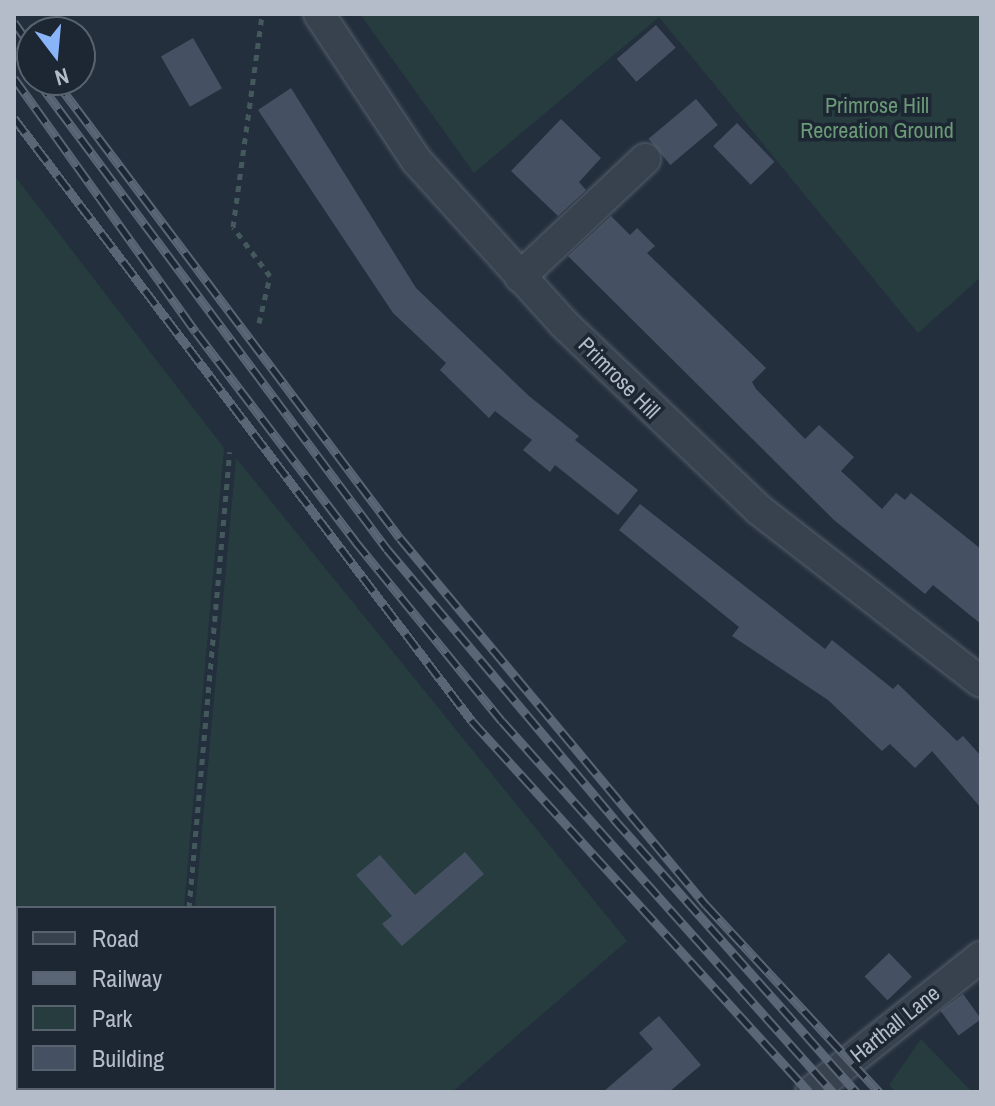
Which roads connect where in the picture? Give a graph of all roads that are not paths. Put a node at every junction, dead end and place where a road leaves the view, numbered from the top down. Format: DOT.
graph roads {
  1 [pos="319,14"];
  2 [pos="645,159"];
  3 [pos="520,277"];
  4 [pos="981,682"];
  5 [pos="981,957"];
  6 [pos="811,1092"];
  1 -- 3 [label="street, Primrose Hill"];
  2 -- 3 [label="street"];
  3 -- 4 [label="street, Primrose Hill"];
  5 -- 6 [label="street, Harthall Lane"];
}
